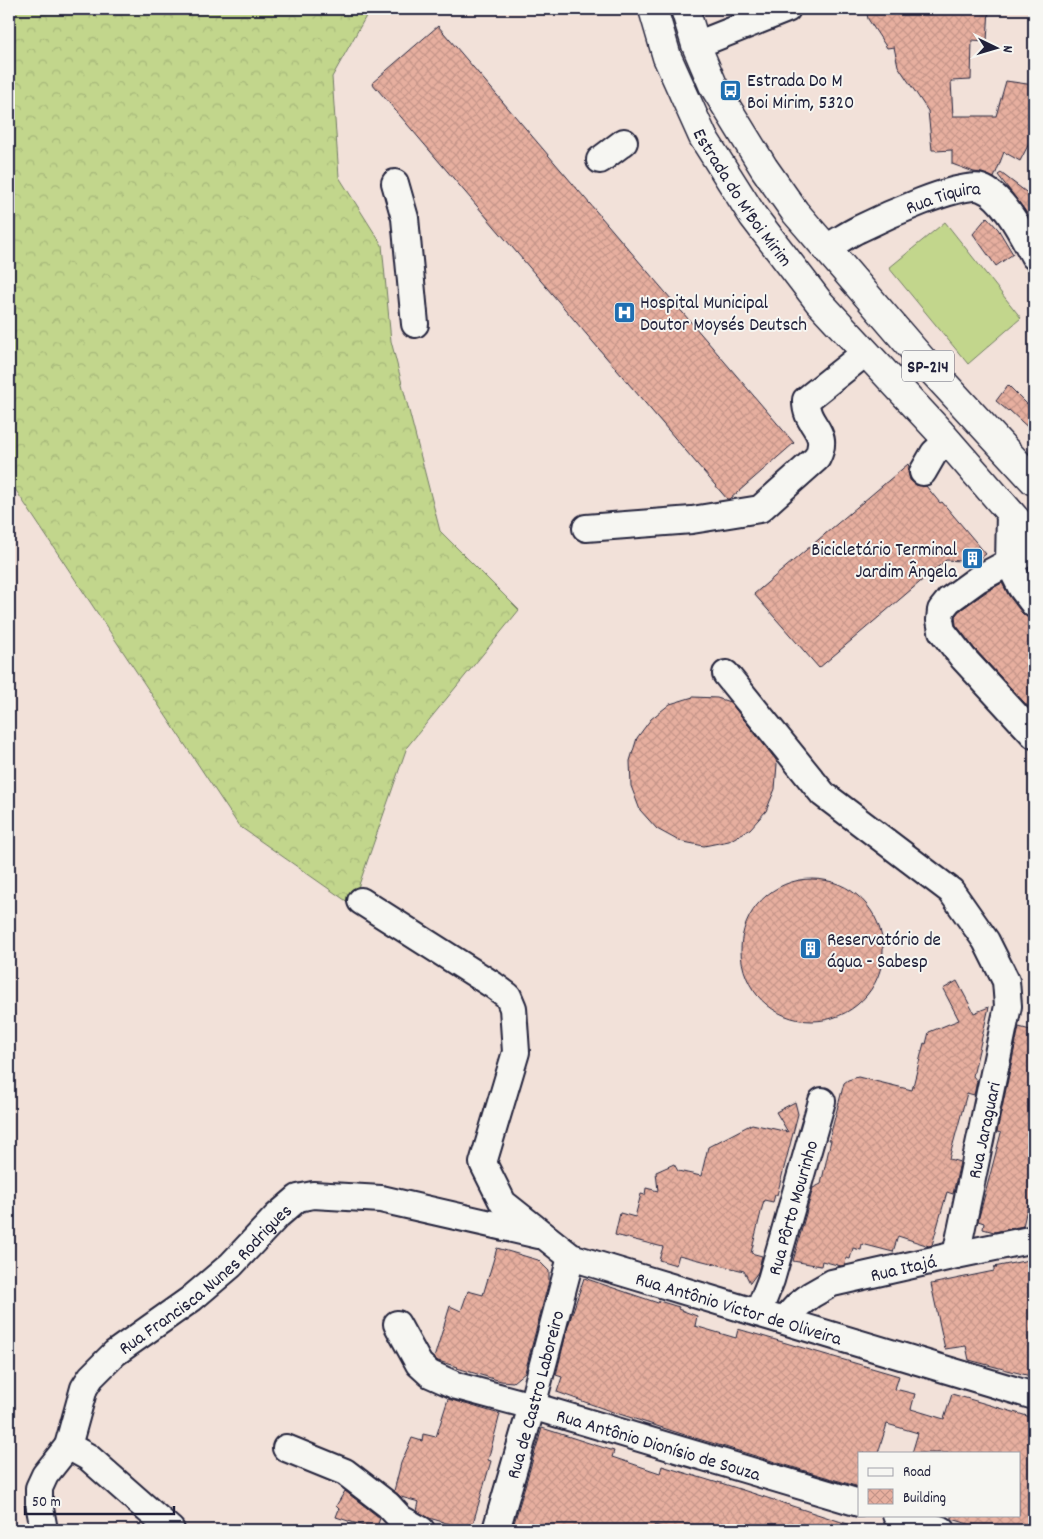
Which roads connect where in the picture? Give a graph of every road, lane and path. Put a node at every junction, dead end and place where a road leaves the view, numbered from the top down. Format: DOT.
graph roads {
  1 [pos="653,9"];
  2 [pos="685,9"];
  3 [pos="787,9"];
  4 [pos="696,45"];
  5 [pos="624,142"];
  6 [pos="600,160"];
  7 [pos="395,183"];
  8 [pos="826,248"];
  9 [pos="1034,256"];
  10 [pos="798,275"];
  11 [pos="861,288"];
  12 [pos="415,324"];
  13 [pos="865,353"];
  14 [pos="947,441"];
  15 [pos="1004,449"];
  16 [pos="923,472"];
  17 [pos="980,478"];
  18 [pos="1034,481"];
  19 [pos="1010,512"];
  20 [pos="586,528"];
  21 [pos="1034,540"];
  22 [pos="1034,549"];
  23 [pos="1009,563"];
  24 [pos="1034,604"];
  25 [pos="726,674"];
  26 [pos="1034,735"];
  27 [pos="361,901"];
  28 [pos="822,1101"];
  29 [pos="547,1237"];
  30 [pos="1034,1239"];
  31 [pos="956,1255"];
  32 [pos="572,1257"];
  33 [pos="758,1313"];
  34 [pos="784,1320"];
  35 [pos="397,1324"];
  36 [pos="1034,1396"];
  37 [pos="532,1406"];
  38 [pos="68,1446"];
  39 [pos="286,1448"];
  40 [pos="858,1503"];
  41 [pos="899,1516"];
  42 [pos="44,1530"];
  43 [pos="171,1530"];
  44 [pos="421,1530"];
  45 [pos="496,1530"];
  46 [pos="942,1530"];
  1 -- 10 [label="main road, Estrada do M'Boi Mirim / SP-214"];
  2 -- 4 [label="main road, Estrada do M'Boi Mirim / SP-214"];
  3 -- 4 [label="street"];
  4 -- 8 [label="main road, Estrada do M'Boi Mirim / SP-214"];
  5 -- 6 [label="street"];
  7 -- 12 [label="street"];
  8 -- 9 [label="street, Rua Tiquira"];
  8 -- 11 [label="main road, Estrada do M'Boi Mirim / SP-214"];
  10 -- 11 [label="main road"];
  10 -- 13 [label="main road, Estrada do M'Boi Mirim / SP-214"];
  11 -- 15 [label="main road, Estrada do M'Boi Mirim / SP-214"];
  13 -- 14 [label="main road, Estrada do M'Boi Mirim / SP-214"];
  13 -- 20 [label="street"];
  14 -- 16 [label="street"];
  14 -- 17 [label="main road, Estrada do M'Boi Mirim / SP-214"];
  15 -- 17 [label="main road"];
  15 -- 18 [label="main road, Estrada do M'Boi Mirim / SP-214"];
  17 -- 19 [label="main road, Estrada do M'Boi Mirim / SP-214"];
  19 -- 21 [label="main road, Estrada do M'Boi Mirim / SP-214"];
  19 -- 23 [label="street"];
  22 -- 23 [label="street"];
  23 -- 24 [label="street"];
  23 -- 26 [label="street"];
  25 -- 31 [label="street, Rua Jaraguari"];
  27 -- 29 [label="street, Rua Antônio Victor de Oliveira"];
  28 -- 33 [label="street, Rua Pôrto Mourinho"];
  29 -- 32 [label="street, Rua Antônio Victor de Oliveira"];
  29 -- 38 [label="street, Rua Francisca Nunes Rodrigues"];
  30 -- 31 [label="street, Rua Itajá"];
  31 -- 34 [label="street, Rua Itajá"];
  32 -- 33 [label="street, Rua Antônio Victor de Oliveira"];
  32 -- 37 [label="street, Rua de Castro Laboreiro"];
  33 -- 34 [label="street, Rua Antônio Victor de Oliveira"];
  34 -- 36 [label="street, Rua Antônio Victor de Oliveira"];
  35 -- 37 [label="street, Rua Antônio Dionísio de Souza"];
  37 -- 40 [label="street, Rua Antônio Dionísio de Souza"];
  37 -- 45 [label="street, Rua de Castro Laboreiro"];
  38 -- 42 [label="street, Rua Francisca Nunes Rodrigues"];
  38 -- 43 [label="street"];
  39 -- 44 [label="street"];
  41 -- 46 [label="street"];
}
